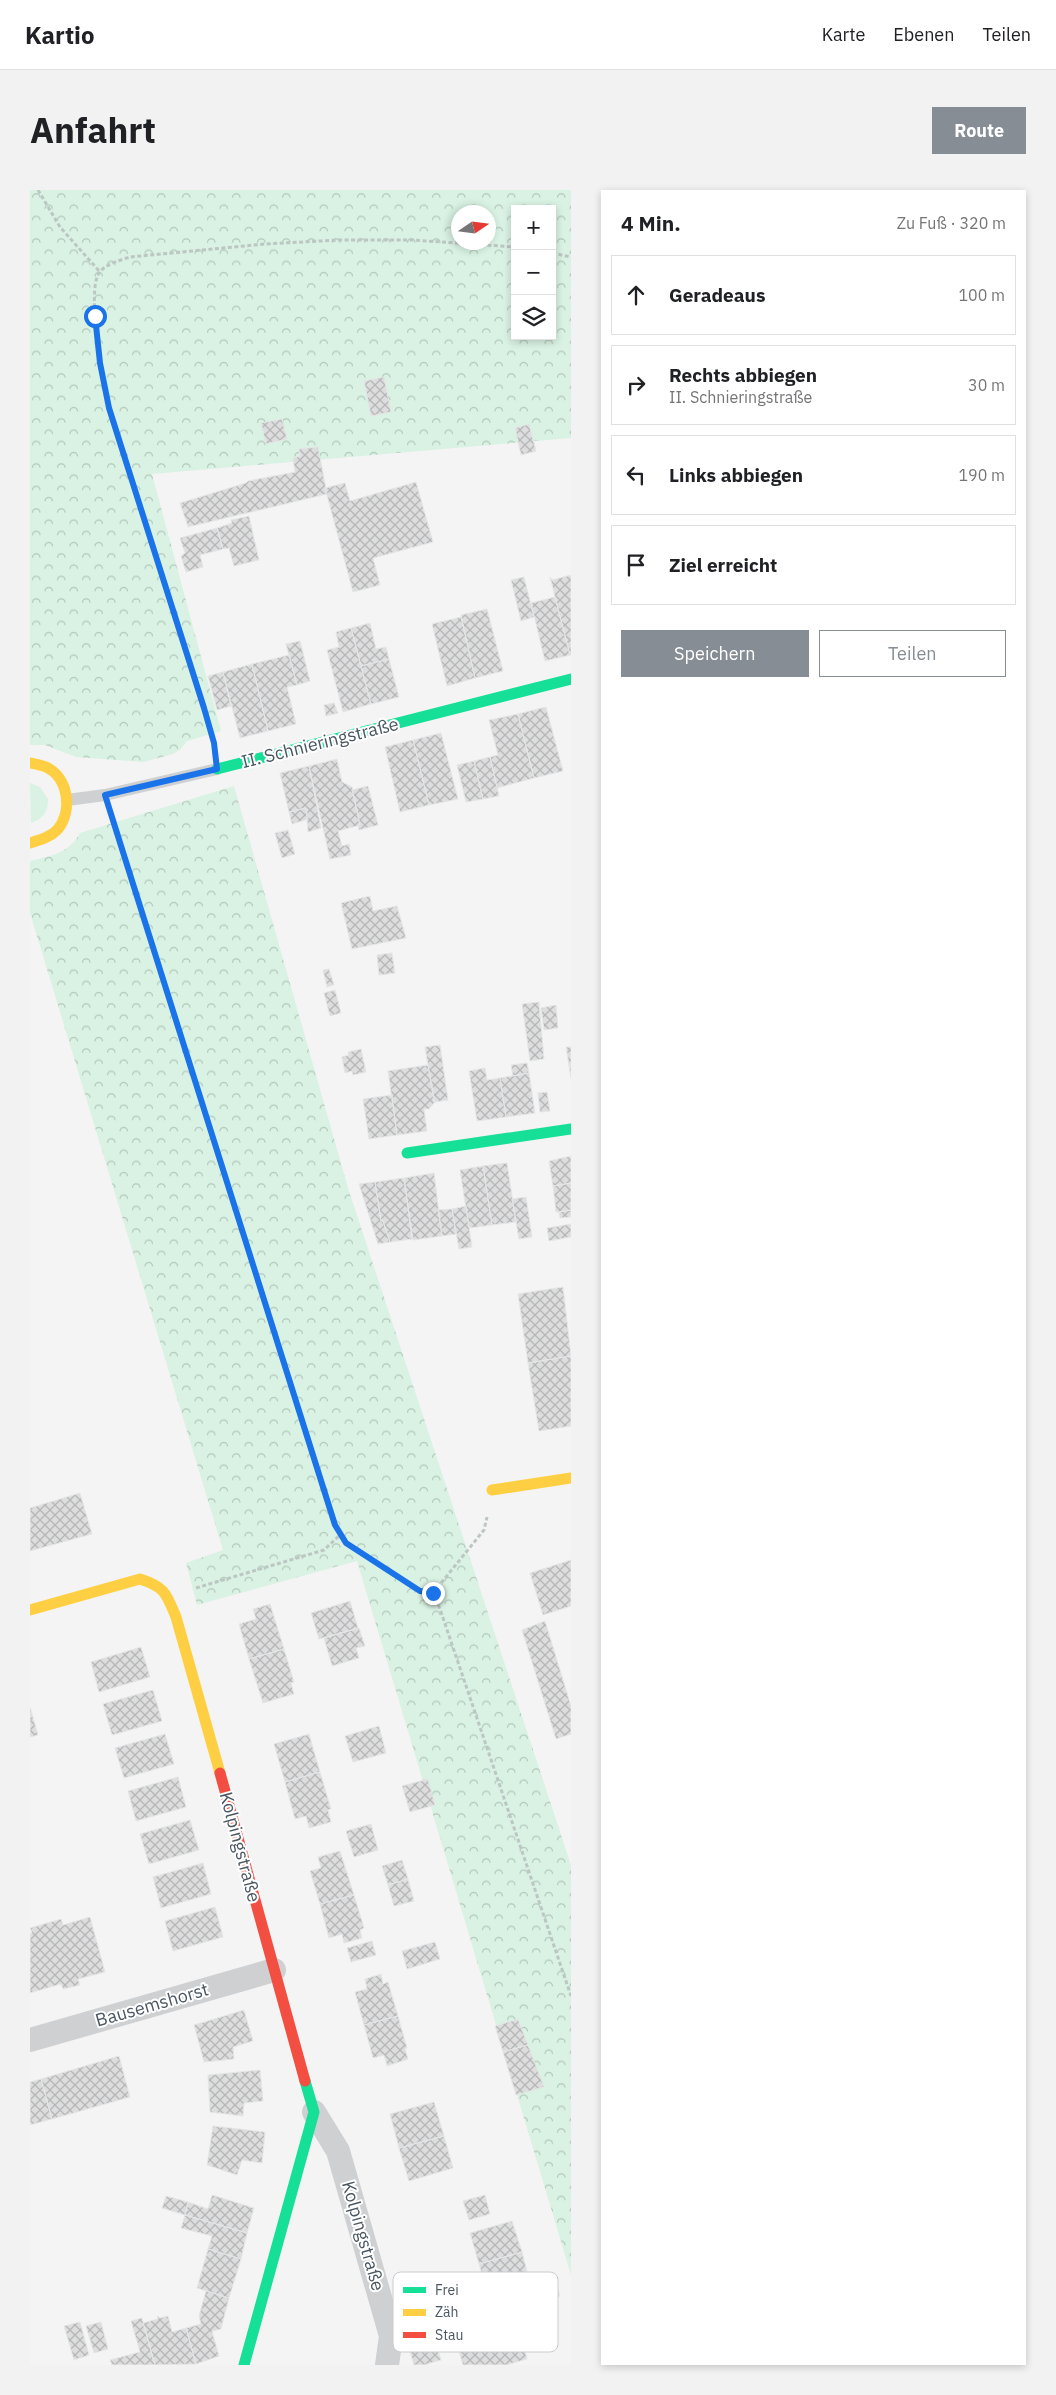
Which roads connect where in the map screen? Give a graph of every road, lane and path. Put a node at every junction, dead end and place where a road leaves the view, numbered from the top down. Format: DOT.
graph roads {
  1 [pos="38,190"];
  2 [pos="511,247"];
  3 [pos="556,254"];
  4 [pos="571,257"];
  5 [pos="100,272"];
  6 [pos="571,679"];
  7 [pos="30,763"];
  8 [pos="217,769"];
  9 [pos="105,795"];
  10 [pos="67,800"];
  11 [pos="30,843"];
  12 [pos="571,1129"];
  13 [pos="407,1153"];
  14 [pos="571,1478"];
  15 [pos="492,1490"];
  16 [pos="341,1534"];
  17 [pos="433,1593"];
  18 [pos="167,1596"];
  19 [pos="30,1610"];
  20 [pos="274,1970"];
  21 [pos="571,1996"];
  22 [pos="30,2040"];
  23 [pos="314,2112"];
  24 [pos="244,2365"];
  25 [pos="387,2365"];
  1 -- 5 [label="path"];
  2 -- 5 [label="path"];
  3 -- 4 [label="path"];
  5 -- 8 [label="path"];
  6 -- 8 [label="street, II. Schnieringstraße"];
  7 -- 10 [label="street"];
  8 -- 9 [label="lane, II. Schnieringstraße"];
  9 -- 10 [label="lane, II. Schnieringstraße"];
  9 -- 16 [label="path"];
  10 -- 11 [label="street"];
  12 -- 13 [label="street"];
  14 -- 15 [label="street"];
  15 -- 17 [label="path"];
  16 -- 17 [label="path"];
  16 -- 18 [label="path"];
  17 -- 21 [label="path"];
  18 -- 19 [label="street, Kolpingstraße"];
  18 -- 20 [label="street, Kolpingstraße"];
  20 -- 22 [label="street, Bausemshorst"];
  20 -- 23 [label="street, Kolpingstraße"];
  23 -- 24 [label="street"];
  23 -- 25 [label="street, Kolpingstraße"];
}
